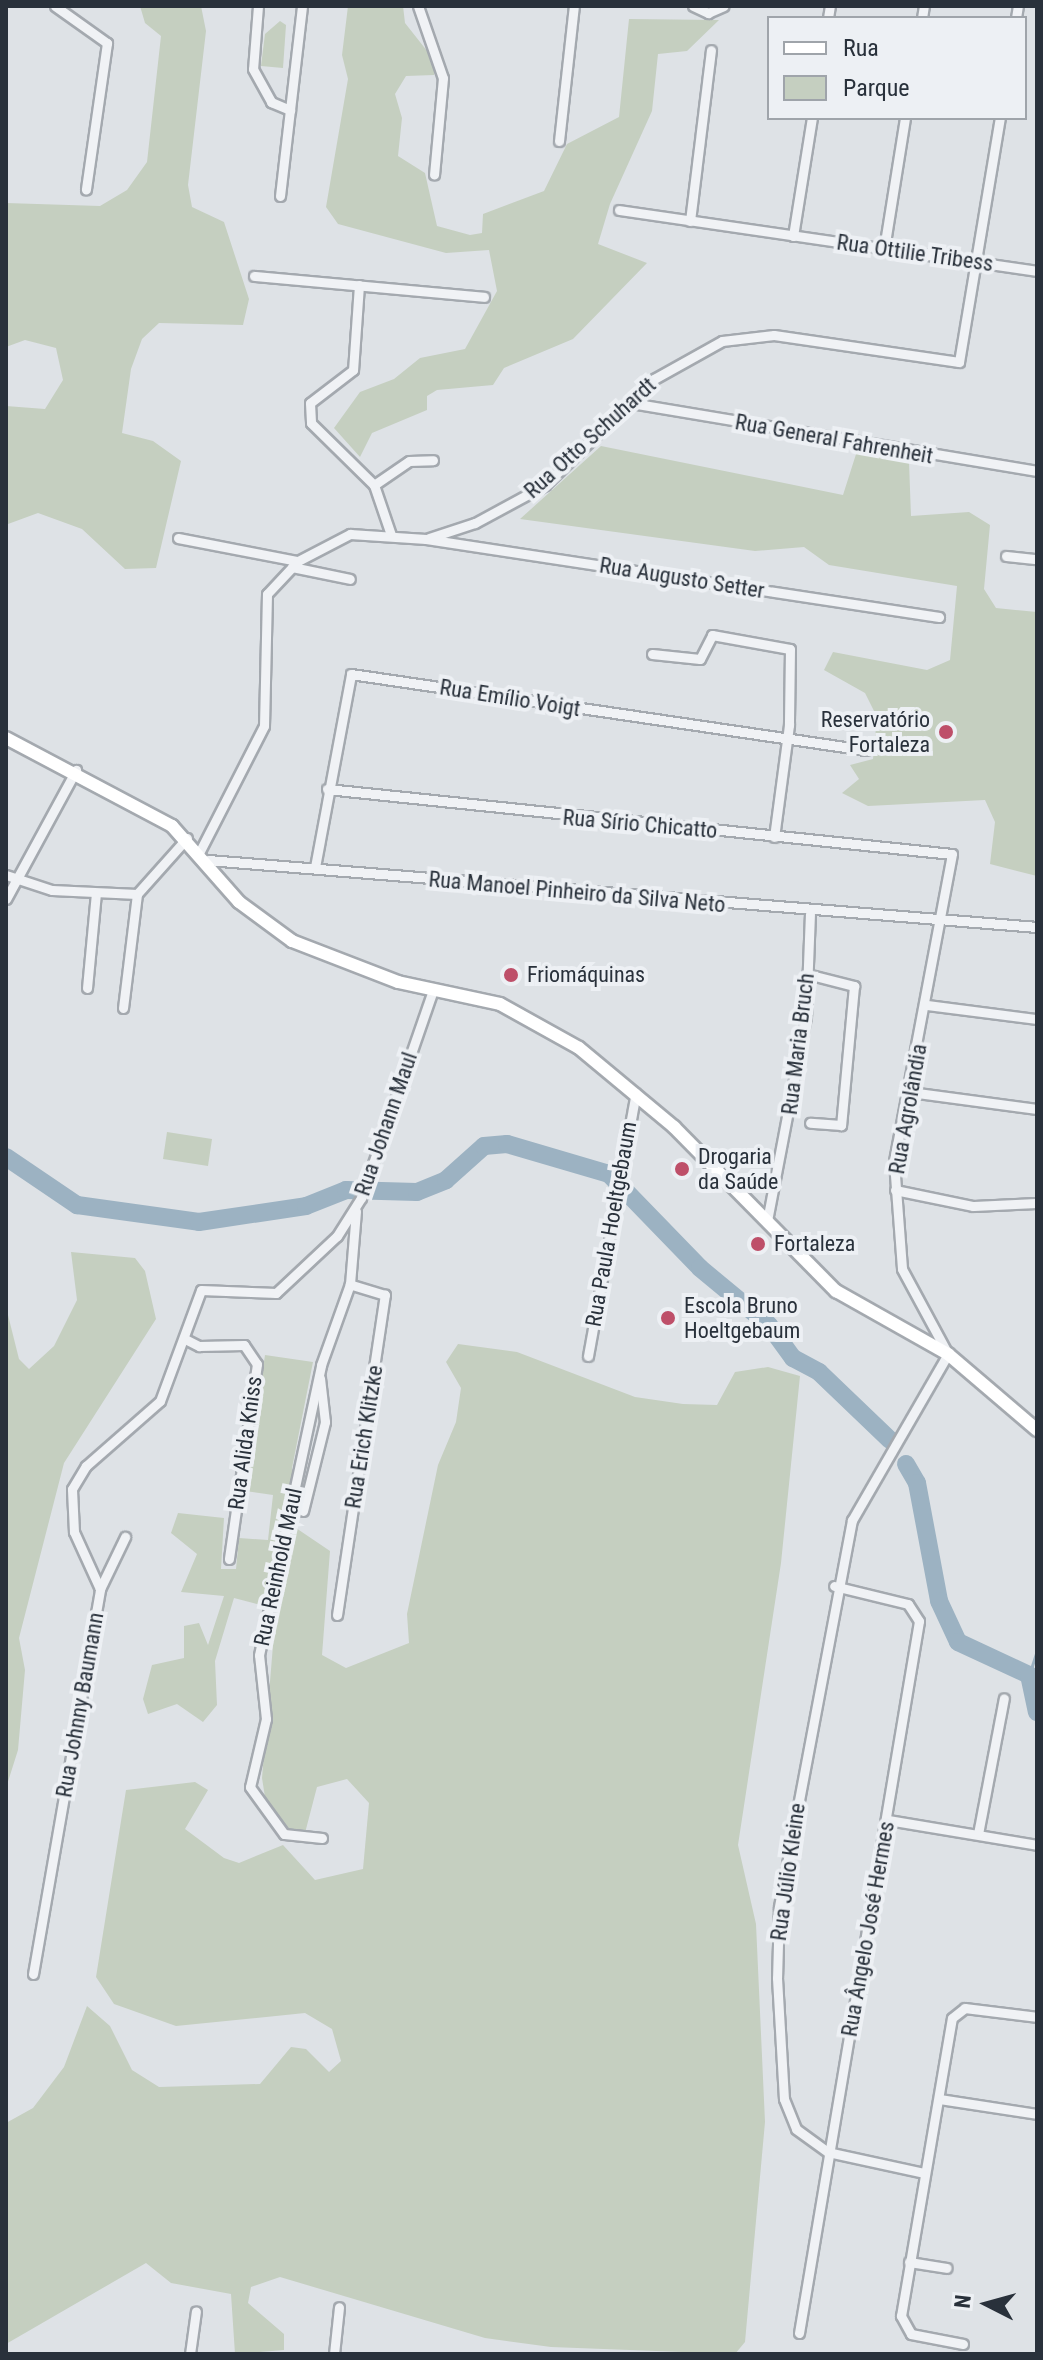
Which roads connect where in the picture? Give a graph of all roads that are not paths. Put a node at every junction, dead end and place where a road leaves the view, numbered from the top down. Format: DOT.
graph roads {
  1 [pos="55,6"];
  2 [pos="258,6"];
  3 [pos="302,6"];
  4 [pos="418,6"];
  5 [pos="574,6"];
  6 [pos="693,6"];
  7 [pos="724,6"];
  8 [pos="711,50"];
  9 [pos="290,110"];
  10 [pos="812,120"];
  11 [pos="905,120"];
  12 [pos="1000,120"];
  13 [pos="559,141"];
  14 [pos="434,175"];
  15 [pos="86,189"];
  16 [pos="280,196"];
  17 [pos="619,210"];
  18 [pos="690,221"];
  19 [pos="793,236"];
  20 [pos="884,249"];
  21 [pos="977,262"];
  22 [pos="1037,271"];
  23 [pos="254,276"];
  24 [pos="359,285"];
  25 [pos="484,297"];
  26 [pos="631,403"];
  27 [pos="433,460"];
  28 [pos="1037,471"];
  29 [pos="374,485"];
  30 [pos="391,535"];
  31 [pos="178,538"];
  32 [pos="426,539"];
  33 [pos="1006,556"];
  34 [pos="1037,559"];
  35 [pos="295,564"];
  36 [pos="350,579"];
  37 [pos="939,617"];
  38 [pos="652,654"];
  39 [pos="788,737"];
  40 [pos="6,738"];
  41 [pos="865,750"];
  42 [pos="76,770"];
  43 [pos="327,789"];
  44 [pos="774,837"];
  45 [pos="187,838"];
  46 [pos="952,854"];
  47 [pos="204,856"];
  48 [pos="315,867"];
  49 [pos="7,875"];
  50 [pos="18,880"];
  51 [pos="96,893"];
  52 [pos="137,894"];
  53 [pos="6,899"];
  54 [pos="810,914"];
  55 [pos="945,920"];
  56 [pos="1037,927"];
  57 [pos="807,974"];
  58 [pos="87,988"];
  59 [pos="433,990"];
  60 [pos="927,1005"];
  61 [pos="123,1008"];
  62 [pos="1037,1019"];
  63 [pos="910,1092"];
  64 [pos="636,1093"];
  65 [pos="1037,1109"];
  66 [pos="810,1123"];
  67 [pos="895,1190"];
  68 [pos="358,1203"];
  69 [pos="1037,1203"];
  70 [pos="767,1221"];
  71 [pos="350,1284"];
  72 [pos="185,1339"];
  73 [pos="948,1354"];
  74 [pos="588,1356"];
  75 [pos="320,1378"];
  76 [pos="1037,1430"];
  77 [pos="303,1511"];
  78 [pos="125,1537"];
  79 [pos="229,1559"];
  80 [pos="834,1586"];
  81 [pos="100,1589"];
  82 [pos="337,1615"];
  83 [pos="1004,1698"];
  84 [pos="888,1820"];
  85 [pos="978,1834"];
  86 [pos="322,1838"];
  87 [pos="1037,1845"];
  88 [pos="33,1974"];
  89 [pos="1037,2017"];
  90 [pos="939,2099"];
  91 [pos="1037,2114"];
  92 [pos="828,2152"];
  93 [pos="924,2173"];
  94 [pos="909,2262"];
  95 [pos="947,2268"];
  96 [pos="339,2307"];
  97 [pos="196,2311"];
  98 [pos="799,2333"];
  99 [pos="963,2344"];
  100 [pos="190,2354"];
  101 [pos="334,2354"];
  1 -- 15 [label="street"];
  2 -- 9 [label="street"];
  3 -- 9 [label="street"];
  4 -- 14 [label="street"];
  5 -- 13 [label="street"];
  6 -- 7 [label="street"];
  8 -- 18 [label="street"];
  9 -- 16 [label="street"];
  10 -- 19 [label="street"];
  11 -- 20 [label="street"];
  12 -- 21 [label="street"];
  17 -- 18 [label="street, Rua Ottilie Tribess"];
  18 -- 19 [label="street, Rua Ottilie Tribess"];
  19 -- 20 [label="street, Rua Ottilie Tribess"];
  20 -- 21 [label="street, Rua Ottilie Tribess"];
  21 -- 22 [label="street, Rua Ottilie Tribess"];
  21 -- 26 [label="street, Rua Otto Schuhardt"];
  23 -- 24 [label="street"];
  24 -- 25 [label="street"];
  24 -- 29 [label="street"];
  26 -- 28 [label="street, Rua General Fahrenheit"];
  26 -- 32 [label="street, Rua Otto Schuhardt"];
  27 -- 29 [label="street"];
  29 -- 30 [label="street"];
  30 -- 32 [label="street"];
  30 -- 35 [label="street"];
  31 -- 35 [label="street"];
  32 -- 37 [label="street, Rua Augusto Setter"];
  33 -- 34 [label="street"];
  35 -- 36 [label="street"];
  35 -- 47 [label="street"];
  38 -- 39 [label="street"];
  39 -- 41 [label="street, Rua Emílio Voigt"];
  39 -- 43 [label="street, Rua Emílio Voigt"];
  39 -- 44 [label="street"];
  40 -- 42 [label="main road"];
  42 -- 45 [label="main road"];
  42 -- 50 [label="street"];
  43 -- 44 [label="street, Rua Sírio Chicatto"];
  43 -- 48 [label="street, Rua Emílio Voigt"];
  44 -- 46 [label="street, Rua Sírio Chicatto"];
  45 -- 47 [label="main road"];
  45 -- 52 [label="street"];
  46 -- 55 [label="street, Rua Agrolândia"];
  47 -- 48 [label="street, Rua Manoel Pinheiro da Silva Neto"];
  47 -- 59 [label="main road"];
  48 -- 54 [label="street, Rua Manoel Pinheiro da Silva Neto"];
  49 -- 50 [label="street"];
  50 -- 51 [label="street"];
  50 -- 53 [label="street"];
  51 -- 52 [label="street"];
  51 -- 58 [label="street"];
  52 -- 61 [label="street"];
  54 -- 55 [label="street, Rua Manoel Pinheiro da Silva Neto"];
  54 -- 57 [label="street, Rua Maria Bruch"];
  55 -- 56 [label="street, Rua Manoel Pinheiro da Silva Neto"];
  55 -- 60 [label="street, Rua Agrolândia"];
  57 -- 66 [label="street"];
  57 -- 70 [label="street, Rua Maria Bruch"];
  59 -- 64 [label="main road"];
  59 -- 68 [label="street, Rua Johann Maul"];
  60 -- 62 [label="street"];
  60 -- 63 [label="street, Rua Agrolândia"];
  63 -- 65 [label="street"];
  63 -- 67 [label="street, Rua Agrolândia"];
  64 -- 70 [label="main road"];
  64 -- 74 [label="street, Rua Paula Hoeltgebaum"];
  67 -- 69 [label="street"];
  67 -- 73 [label="street, Rua Agrolândia"];
  68 -- 71 [label="street, Rua Reinhold Maul"];
  68 -- 72 [label="street, Rua Johann Maul"];
  70 -- 73 [label="main road"];
  71 -- 75 [label="street, Rua Reinhold Maul"];
  71 -- 82 [label="street, Rua Erich Klitzke"];
  72 -- 79 [label="street, Rua Alida Kniss"];
  72 -- 81 [label="street, Rua Johnny Baumann"];
  73 -- 76 [label="main road"];
  73 -- 80 [label="street, Rua Júlio Kleine"];
  75 -- 77 [label="street"];
  75 -- 86 [label="street, Rua Reinhold Maul"];
  78 -- 81 [label="street"];
  80 -- 84 [label="street, Rua Ângelo José Hermes"];
  80 -- 92 [label="street, Rua Júlio Kleine"];
  81 -- 88 [label="street, Rua Johnny Baumann"];
  83 -- 85 [label="street"];
  84 -- 85 [label="street"];
  84 -- 92 [label="street, Rua Ângelo José Hermes"];
  85 -- 87 [label="street"];
  89 -- 90 [label="street"];
  90 -- 91 [label="street"];
  90 -- 93 [label="street"];
  92 -- 93 [label="street"];
  92 -- 98 [label="street, Rua Ângelo José Hermes"];
  93 -- 94 [label="street"];
  94 -- 95 [label="street"];
  94 -- 99 [label="street"];
  96 -- 101 [label="street"];
  97 -- 100 [label="street"];
}
